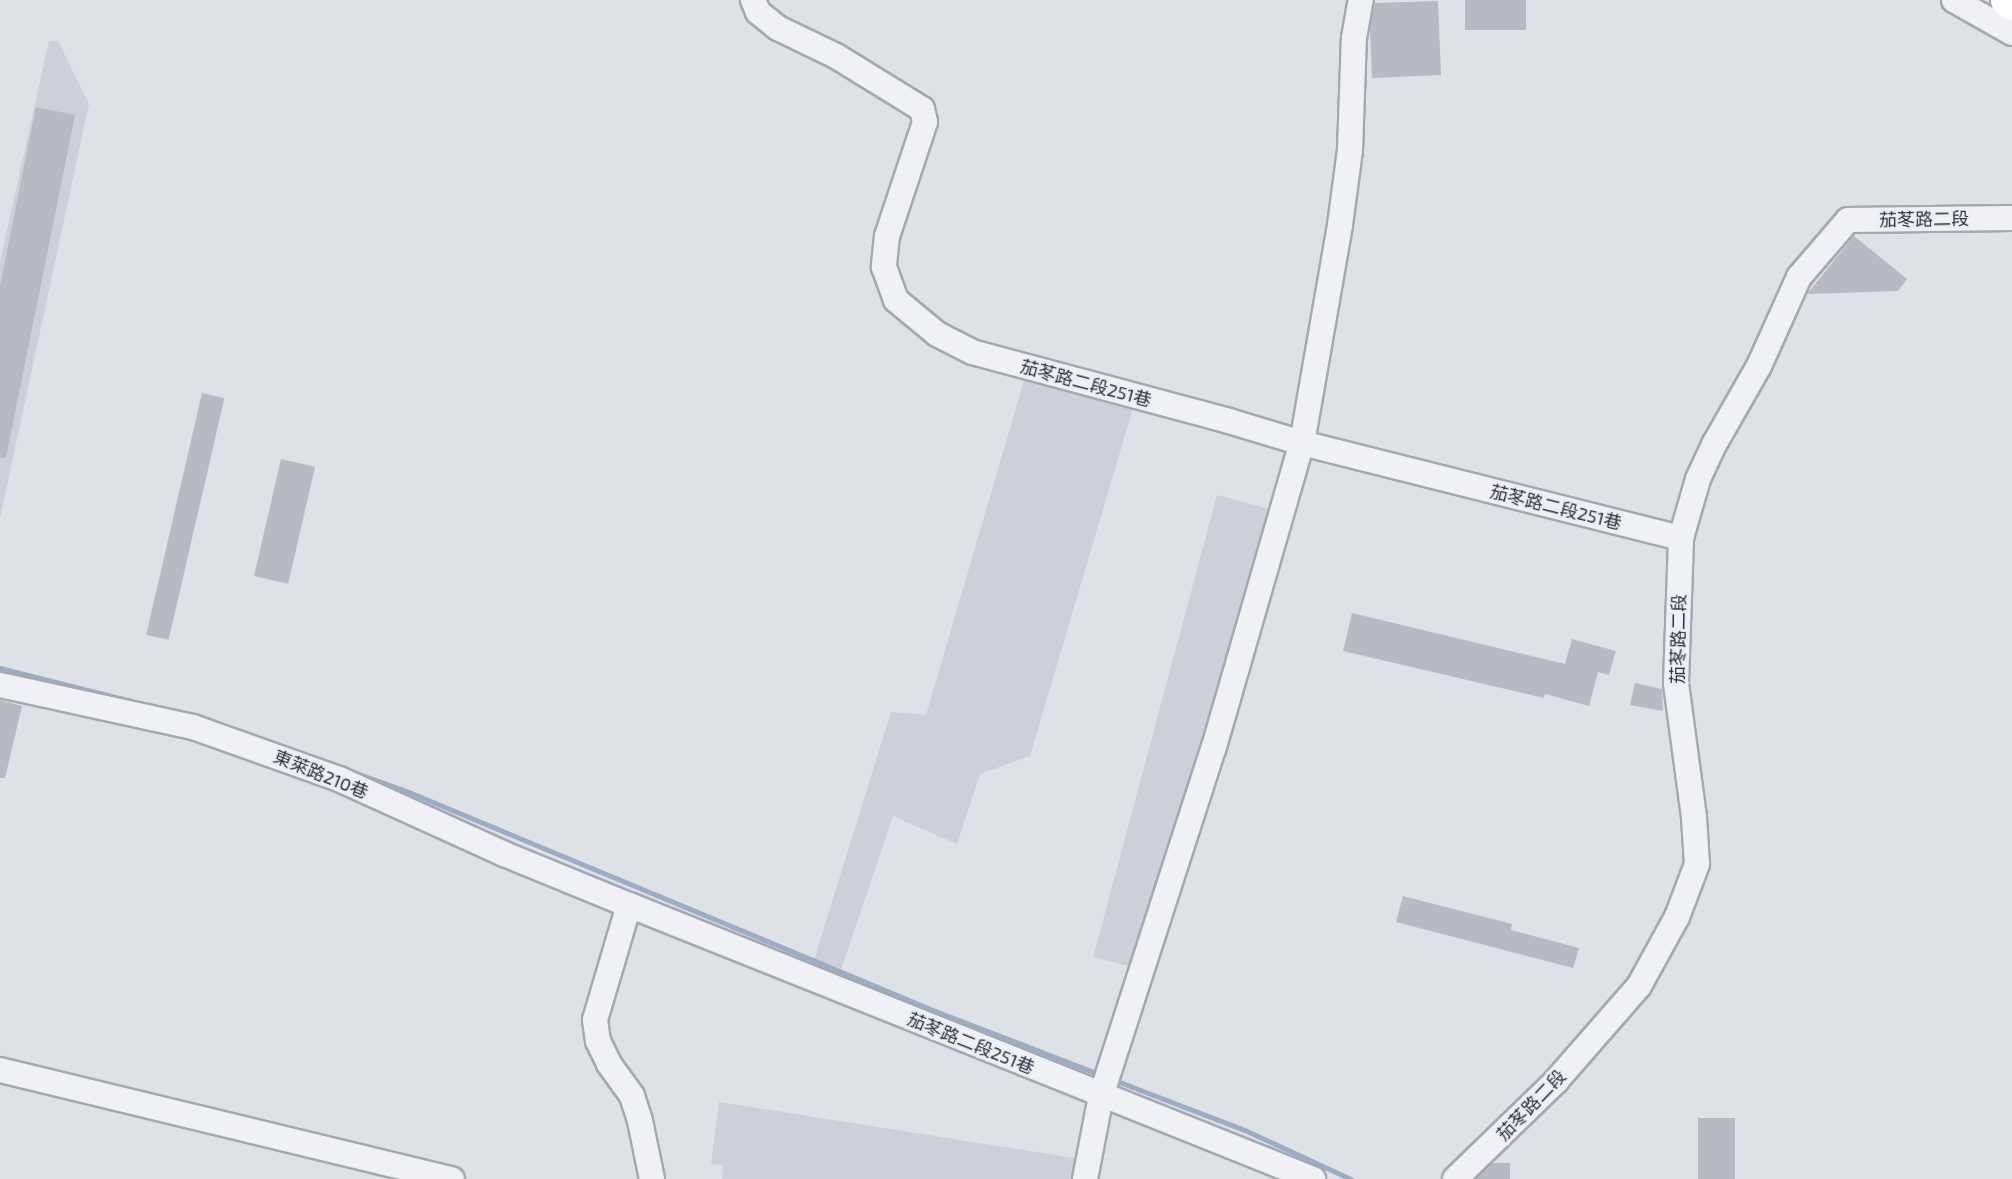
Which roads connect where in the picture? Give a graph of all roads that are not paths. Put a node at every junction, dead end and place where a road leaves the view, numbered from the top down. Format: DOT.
graph roads {
  1 [pos="753,0"];
  2 [pos="1361,0"];
  3 [pos="1954,0"];
  4 [pos="2007,0"];
  5 [pos="2012,3"];
  6 [pos="2012,33"];
  7 [pos="2012,218"];
  8 [pos="1302,443"];
  9 [pos="1681,538"];
  10 [pos="0,685"];
  11 [pos="629,905"];
  12 [pos="0,1070"];
  13 [pos="1101,1096"];
  14 [pos="453,1179"];
  15 [pos="652,1179"];
  16 [pos="1085,1179"];
  17 [pos="1313,1179"];
  18 [pos="1455,1179"];
  1 -- 8 [label="street, 茄苳路二段251巷"];
  2 -- 8 [label="street"];
  3 -- 6 [label="street"];
  4 -- 5 [label="highway"];
  7 -- 9 [label="street, 茄苳路二段"];
  8 -- 9 [label="street, 茄苳路二段251巷"];
  8 -- 13 [label="street"];
  9 -- 18 [label="street, 茄苳路二段"];
  10 -- 11 [label="street, 東萊路210巷"];
  11 -- 13 [label="street, 茄苳路二段251巷"];
  11 -- 15 [label="street"];
  12 -- 14 [label="street"];
  13 -- 16 [label="street"];
  13 -- 17 [label="street, 茄苳路二段251巷"];
}
